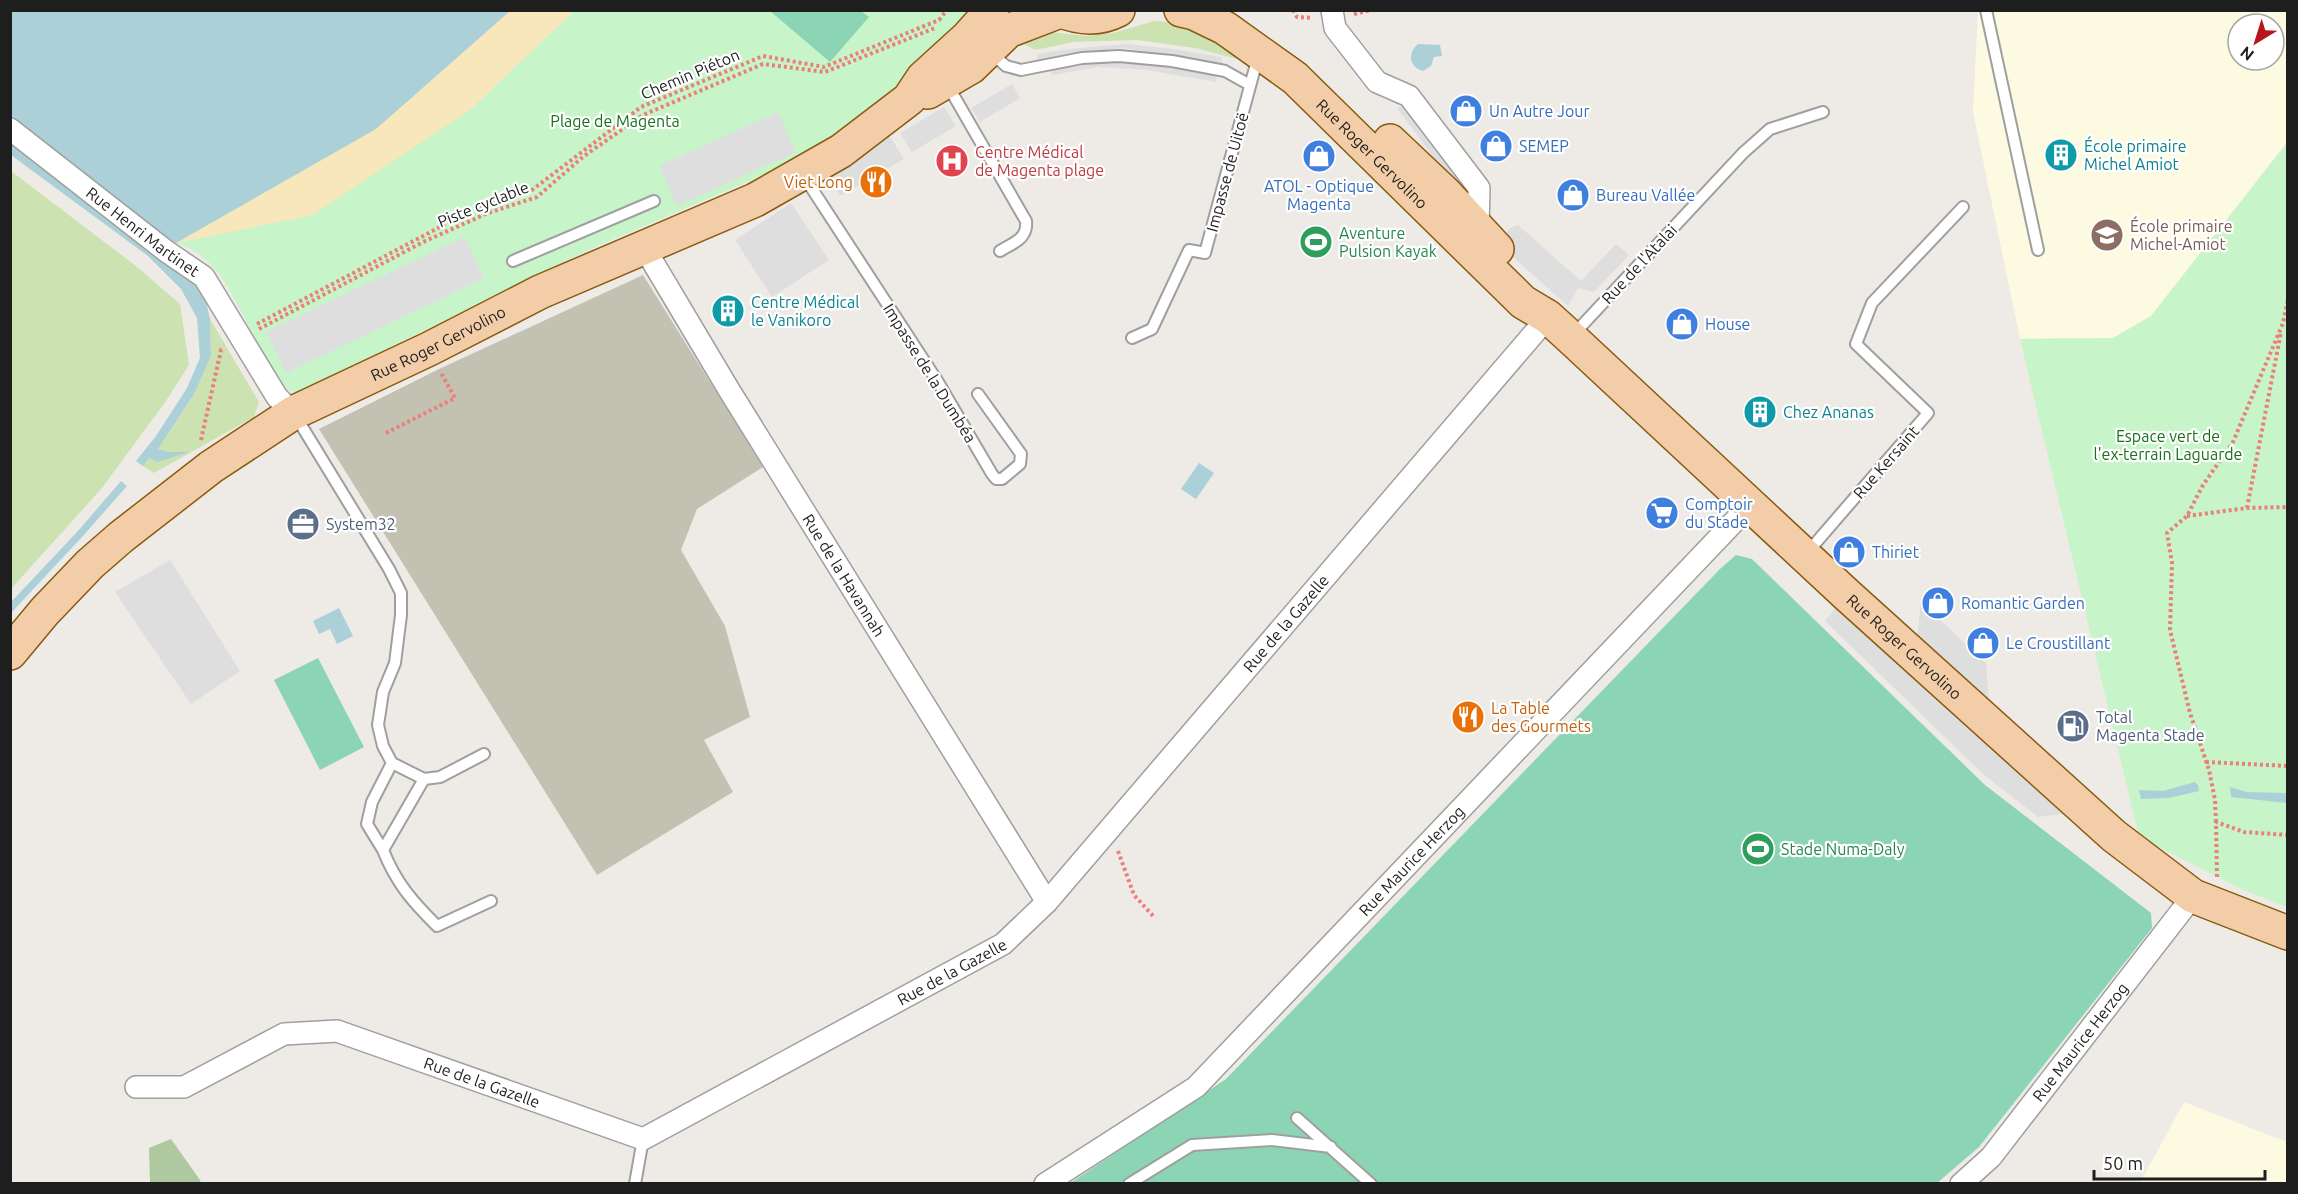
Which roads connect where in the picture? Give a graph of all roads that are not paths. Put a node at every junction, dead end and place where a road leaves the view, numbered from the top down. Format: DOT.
graph roads {
  1 [pos="992,10"];
  2 [pos="1118,10"];
  3 [pos="1181,10"];
  4 [pos="1235,10"];
  5 [pos="1332,10"];
  6 [pos="1986,10"];
  7 [pos="1059,11"];
  8 [pos="989,51"];
  9 [pos="1264,72"];
  10 [pos="941,74"];
  11 [pos="1823,111"];
  12 [pos="10,129"];
  13 [pos="802,173"];
  14 [pos="654,201"];
  15 [pos="1963,207"];
  16 [pos="1478,228"];
  17 [pos="645,249"];
  18 [pos="2038,250"];
  19 [pos="1000,251"];
  20 [pos="513,261"];
  21 [pos="1559,327"];
  22 [pos="1132,338"];
  23 [pos="978,394"];
  24 [pos="293,413"];
  25 [pos="1750,505"];
  26 [pos="1805,556"];
  27 [pos="10,653"];
  28 [pos="484,754"];
  29 [pos="392,763"];
  30 [pos="424,779"];
  31 [pos="383,850"];
  32 [pos="491,901"];
  33 [pos="2205,901"];
  34 [pos="1047,902"];
  35 [pos="2288,933"];
  36 [pos="136,1087"];
  37 [pos="1297,1118"];
  38 [pos="643,1139"];
  39 [pos="1331,1148"];
  40 [pos="636,1184"];
  41 [pos="1045,1184"];
  42 [pos="1129,1184"];
  43 [pos="1371,1184"];
  44 [pos="1961,1184"];
  1 -- 10 [label="main road, Rue Roger Gervolino"];
  2 -- 7 [label="main road"];
  3 -- 9 [label="main road, Rue Roger Gervolino"];
  4 -- 16 [label="main road, Rue Roger Gervolino"];
  5 -- 16 [label="street"];
  6 -- 18 [label="lane"];
  7 -- 8 [label="main road, Rue Roger Gervolino"];
  8 -- 9 [label="lane"];
  8 -- 10 [label="main road, Rue Roger Gervolino"];
  9 -- 21 [label="main road, Rue Roger Gervolino"];
  9 -- 22 [label="lane, Impasse de Uitoë"];
  10 -- 13 [label="main road, Rue Roger Gervolino"];
  10 -- 19 [label="lane"];
  11 -- 21 [label="lane, Rue de l'Atalai"];
  12 -- 24 [label="street, Rue Henri Martinet"];
  13 -- 17 [label="main road, Rue Roger Gervolino"];
  13 -- 23 [label="lane, Impasse de la Dumbéa"];
  14 -- 20 [label="lane"];
  15 -- 26 [label="lane, Rue Kersaint"];
  16 -- 21 [label="main road, Rue Roger Gervolino"];
  17 -- 24 [label="main road, Rue Roger Gervolino"];
  17 -- 34 [label="street, Rue de la Havannah"];
  21 -- 25 [label="main road, Rue Roger Gervolino"];
  21 -- 34 [label="street, Rue de la Gazelle"];
  24 -- 27 [label="main road, Rue Roger Gervolino"];
  24 -- 29 [label="lane"];
  25 -- 26 [label="main road, Rue Roger Gervolino"];
  25 -- 41 [label="street, Rue Maurice Herzog"];
  26 -- 33 [label="main road, Rue Roger Gervolino"];
  28 -- 30 [label="lane"];
  29 -- 30 [label="lane"];
  29 -- 31 [label="lane"];
  30 -- 31 [label="lane"];
  31 -- 32 [label="lane"];
  33 -- 35 [label="main road, Rue Roger Gervolino"];
  33 -- 44 [label="street, Rue Maurice Herzog"];
  34 -- 38 [label="street, Rue de la Gazelle"];
  36 -- 38 [label="street, Rue de la Gazelle"];
  37 -- 39 [label="lane"];
  38 -- 40 [label="lane"];
  39 -- 42 [label="lane"];
  39 -- 43 [label="lane"];
}
